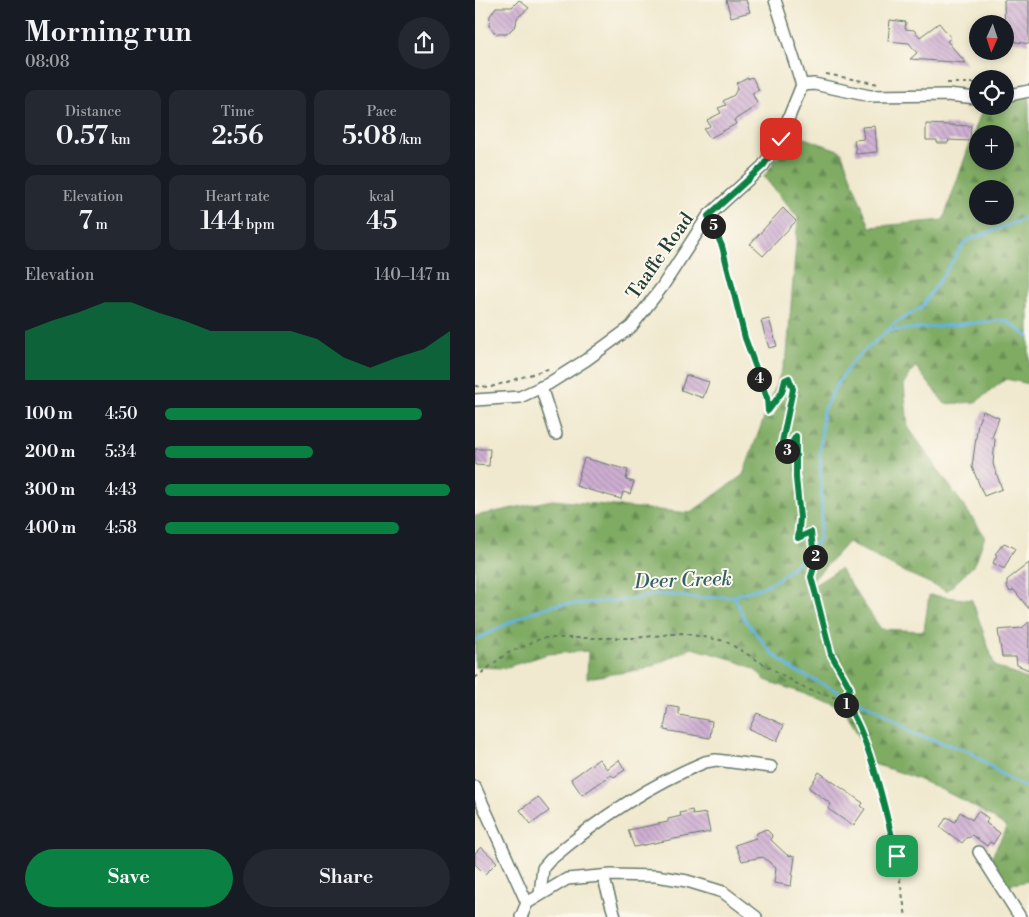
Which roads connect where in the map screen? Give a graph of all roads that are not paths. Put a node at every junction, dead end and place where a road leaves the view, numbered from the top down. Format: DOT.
graph roads {
  1 [pos="775,0"];
  2 [pos="802,84"];
  3 [pos="1029,91"];
  4 [pos="1014,94"];
  5 [pos="969,97"];
  6 [pos="541,387"];
  7 [pos="475,400"];
  8 [pos="556,434"];
  9 [pos="771,766"];
  10 [pos="475,787"];
  11 [pos="979,852"];
  12 [pos="603,876"];
  13 [pos="540,894"];
  14 [pos="527,903"];
  15 [pos="521,917"];
  16 [pos="615,917"];
  17 [pos="756,917"];
  18 [pos="1020,917"];
  1 -- 2 [label="street"];
  2 -- 5 [label="street"];
  2 -- 6 [label="street, Taaffe Road"];
  3 -- 4 [label="street"];
  6 -- 7 [label="street, Taaffe Road"];
  6 -- 8 [label="street"];
  9 -- 13 [label="street"];
  10 -- 14 [label="street"];
  11 -- 18 [label="street"];
  12 -- 13 [label="street"];
  12 -- 16 [label="street"];
  12 -- 17 [label="street"];
  13 -- 14 [label="street"];
  14 -- 15 [label="street"];
}
